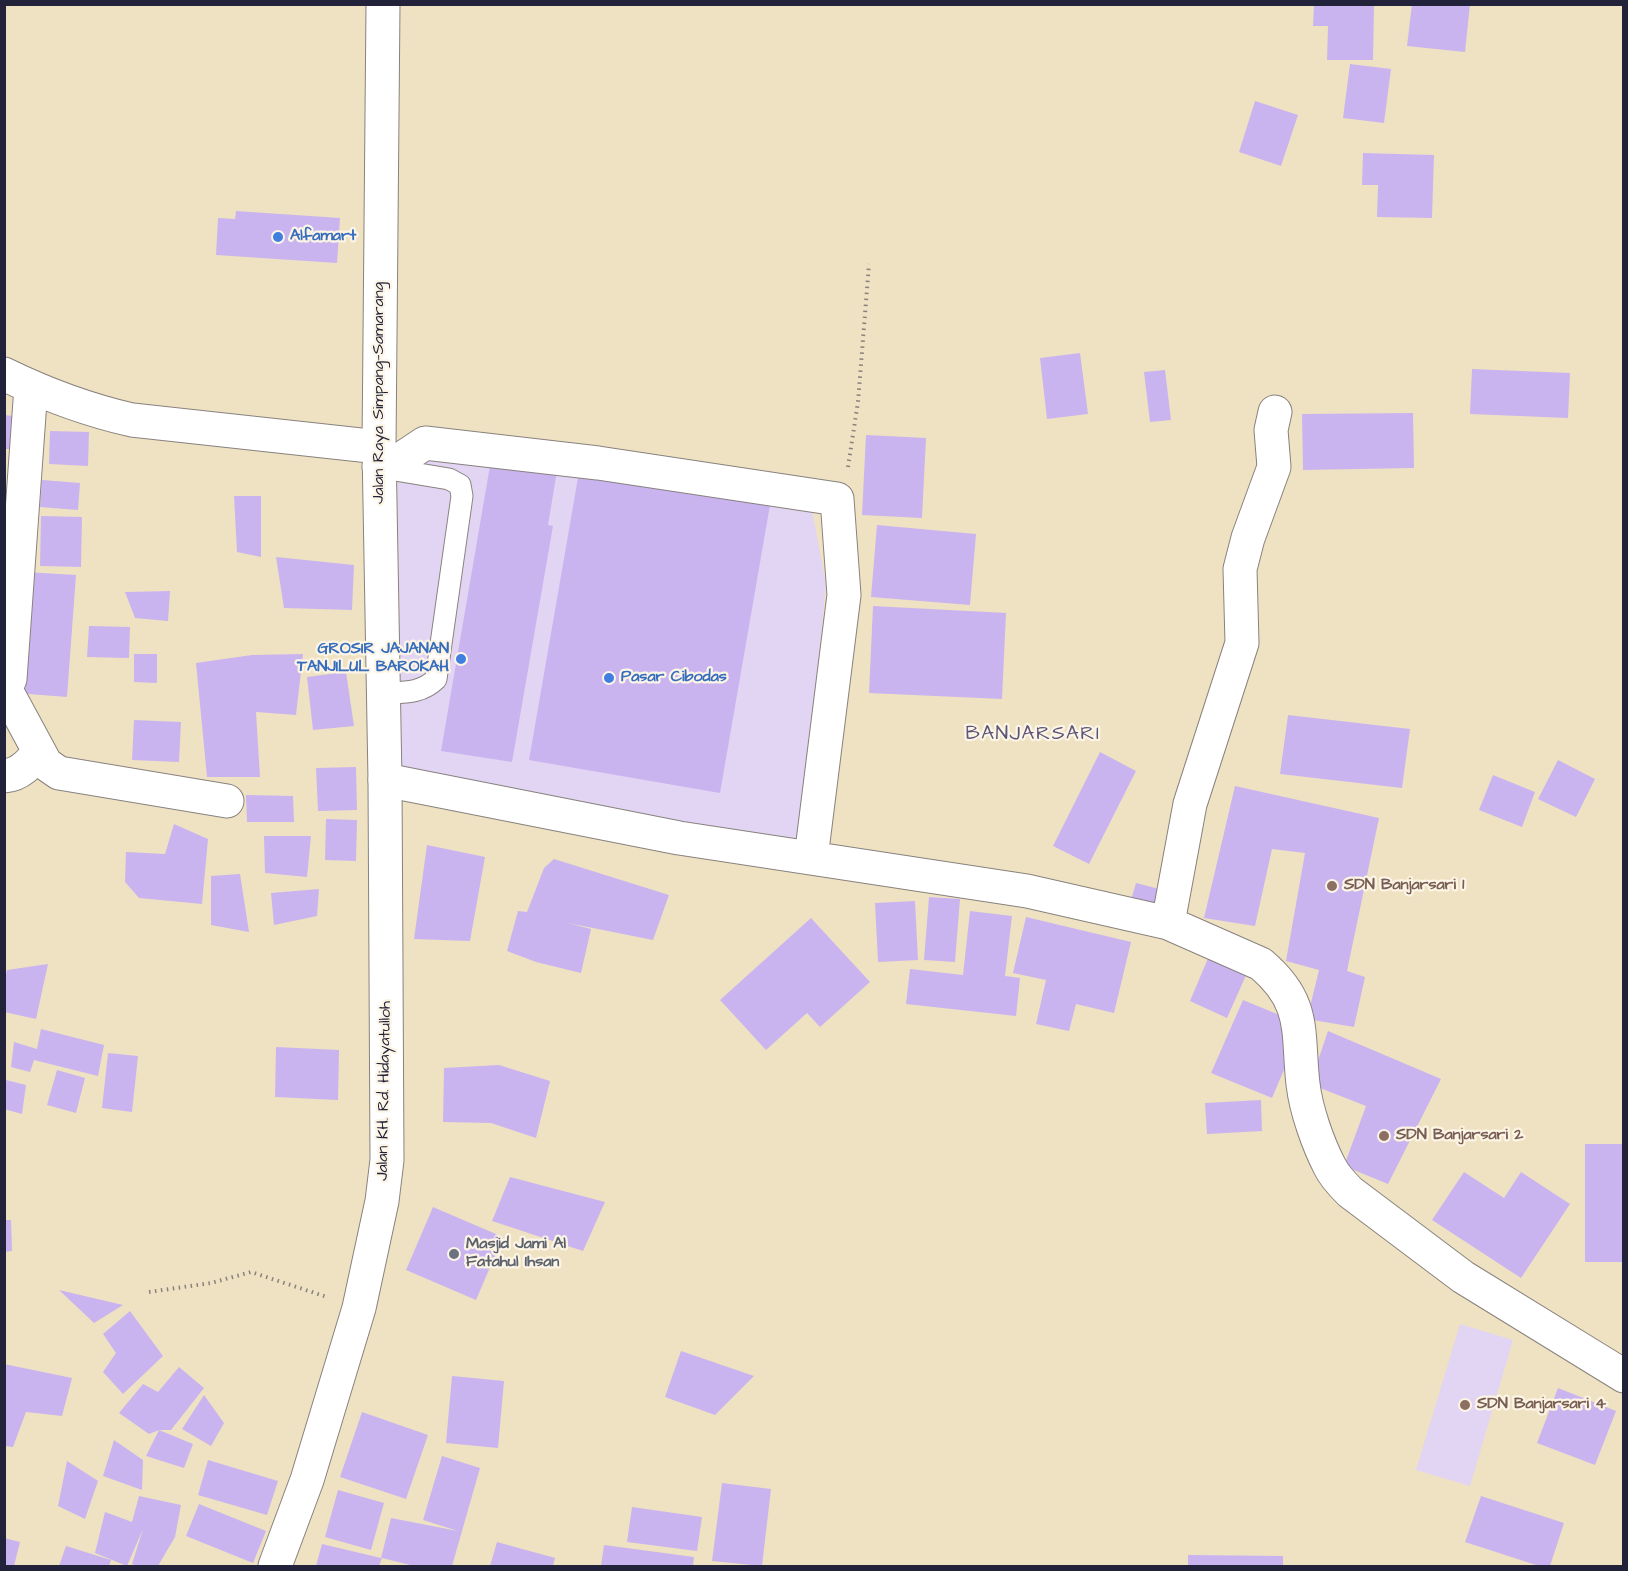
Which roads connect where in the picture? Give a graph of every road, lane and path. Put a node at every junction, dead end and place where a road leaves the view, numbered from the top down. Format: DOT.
graph roads {
  1 [pos="383,4"];
  2 [pos="869,264"];
  3 [pos="18,380"];
  4 [pos="1275,412"];
  5 [pos="379,457"];
  6 [pos="837,499"];
  7 [pos="5,691"];
  8 [pos="383,693"];
  9 [pos="39,752"];
  10 [pos="4,776"];
  11 [pos="385,780"];
  12 [pos="227,801"];
  13 [pos="811,858"];
  14 [pos="1168,923"];
  15 [pos="149,1292"];
  16 [pos="358,1308"];
  17 [pos="1623,1376"];
  18 [pos="275,1566"];
  1 -- 5 [label="street, Jalan Raya Simpang—Samarang"];
  2 -- 6 [label="path"];
  3 -- 5 [label="street"];
  3 -- 7 [label="street"];
  4 -- 14 [label="street"];
  5 -- 6 [label="street"];
  5 -- 8 [label="street, Jalan Raya Simpang—Samarang"];
  5 -- 8 [label="lane"];
  6 -- 13 [label="street"];
  7 -- 9 [label="street"];
  8 -- 11 [label="street, Jalan Raya Simpang—Samarang"];
  9 -- 10 [label="street"];
  9 -- 12 [label="street"];
  11 -- 13 [label="street"];
  11 -- 16 [label="street, Jalan KH. Rd. Hidayatulloh"];
  13 -- 14 [label="street"];
  14 -- 17 [label="street"];
  15 -- 16 [label="path"];
  16 -- 18 [label="street, Jalan KH. Rd. Hidayatulloh"];
}
